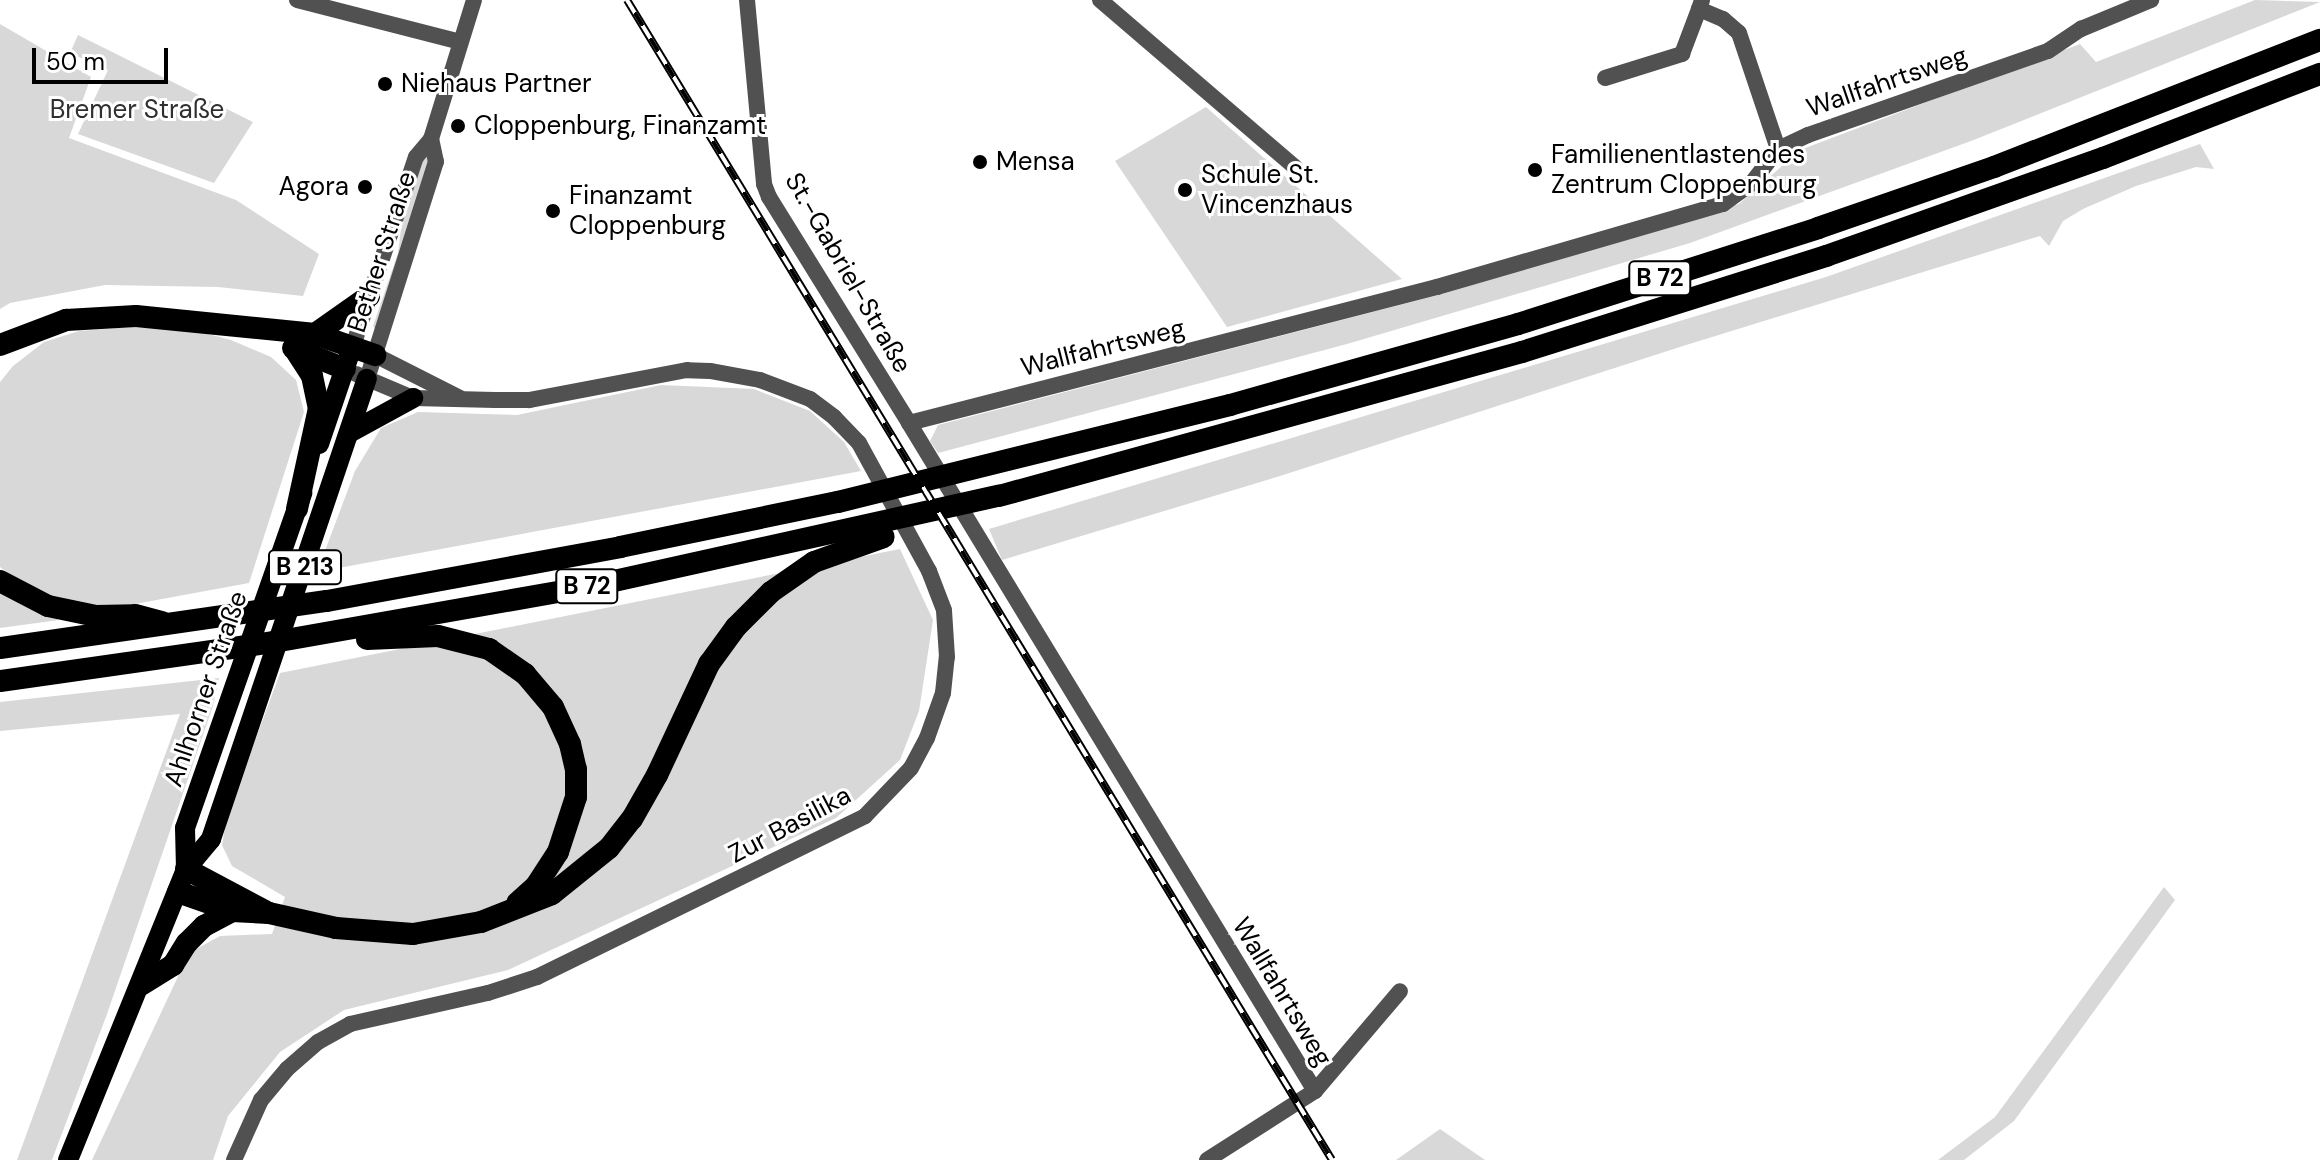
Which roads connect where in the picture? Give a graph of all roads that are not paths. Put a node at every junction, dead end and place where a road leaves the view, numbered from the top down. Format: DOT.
graph roads {
  1 [pos="297,0"];
  2 [pos="474,0"];
  3 [pos="747,0"];
  4 [pos="1100,0"];
  5 [pos="2151,0"];
  6 [pos="1700,5"];
  7 [pos="2320,40"];
  8 [pos="460,42"];
  9 [pos="2320,74"];
  10 [pos="1605,78"];
  11 [pos="431,139"];
  12 [pos="1778,149"];
  13 [pos="1295,167"];
  14 [pos="369,296"];
  15 [pos="248,329"];
  16 [pos="27,333"];
  17 [pos="315,334"];
  18 [pos="0,345"];
  19 [pos="353,346"];
  20 [pos="294,348"];
  21 [pos="375,355"];
  22 [pos="0,360"];
  23 [pos="345,369"];
  24 [pos="367,379"];
  25 [pos="413,398"];
  26 [pos="461,398"];
  27 [pos="909,423"];
  28 [pos="351,432"];
  29 [pos="297,509"];
  30 [pos="860,535"];
  31 [pos="0,581"];
  32 [pos="175,625"];
  33 [pos="315,638"];
  34 [pos="0,648"];
  35 [pos="0,681"];
  36 [pos="186,869"];
  37 [pos="178,892"];
  38 [pos="232,911"];
  39 [pos="507,912"];
  40 [pos="269,913"];
  41 [pos="141,985"];
  42 [pos="1400,991"];
  43 [pos="1315,1091"];
  44 [pos="68,1160"];
  45 [pos="234,1160"];
  46 [pos="1207,1160"];
  1 -- 8 [label="street"];
  2 -- 8 [label="street, Bether Straße"];
  3 -- 27 [label="street, St.-Gabriel-Straße"];
  4 -- 13 [label="street"];
  5 -- 12 [label="street, Wallfahrtsweg"];
  6 -- 10 [label="street"];
  6 -- 12 [label="street"];
  7 -- 32 [label="highway, B 72"];
  8 -- 11 [label="street, Bether Straße"];
  9 -- 30 [label="highway, B 72"];
  11 -- 14 [label="street, Bether Straße"];
  11 -- 21 [label="street, Bether Straße"];
  12 -- 27 [label="street, Wallfahrtsweg"];
  14 -- 17 [label="highway"];
  14 -- 19 [label="street, Bether Straße"];
  15 -- 16 [label="highway"];
  15 -- 17 [label="highway"];
  15 -- 20 [label="highway"];
  16 -- 18 [label="highway"];
  16 -- 22 [label="highway"];
  17 -- 19 [label="highway"];
  19 -- 21 [label="highway"];
  19 -- 23 [label="main road, Ahlhorner Straße / B 213"];
  20 -- 23 [label="highway"];
  20 -- 29 [label="highway, B 213"];
  21 -- 24 [label="street, Bether Straße / B 213"];
  21 -- 26 [label="street, Zur Basilika"];
  23 -- 24 [label="street, Zur Basilika"];
  23 -- 29 [label="main road, Ahlhorner Straße / B 213"];
  24 -- 25 [label="street, Zur Basilika"];
  24 -- 28 [label="main road, Ahlhorner Straße / B 213"];
  25 -- 26 [label="street, Zur Basilika"];
  25 -- 28 [label="main road"];
  26 -- 45 [label="street, Zur Basilika"];
  27 -- 43 [label="street, Wallfahrtsweg"];
  28 -- 36 [label="main road, Ahlhorner Straße / B 213"];
  29 -- 36 [label="main road, Ahlhorner Straße / B 213"];
  30 -- 33 [label="highway, B 72"];
  30 -- 39 [label="highway, B 72"];
  31 -- 32 [label="highway"];
  32 -- 34 [label="highway, B 72"];
  33 -- 35 [label="highway, B 72"];
  33 -- 39 [label="highway, B 72"];
  36 -- 37 [label="main road, Ahlhorner Straße / B 213"];
  36 -- 40 [label="highway, B 72"];
  37 -- 38 [label="highway, B 72"];
  37 -- 41 [label="main road, Ahlhorner Straße / B 213"];
  38 -- 40 [label="highway, B 72"];
  38 -- 41 [label="highway"];
  39 -- 40 [label="highway, B 72"];
  41 -- 44 [label="main road, Ahlhorner Straße / B 213"];
  42 -- 43 [label="street"];
  43 -- 46 [label="street, Wallfahrtsweg"];
}
